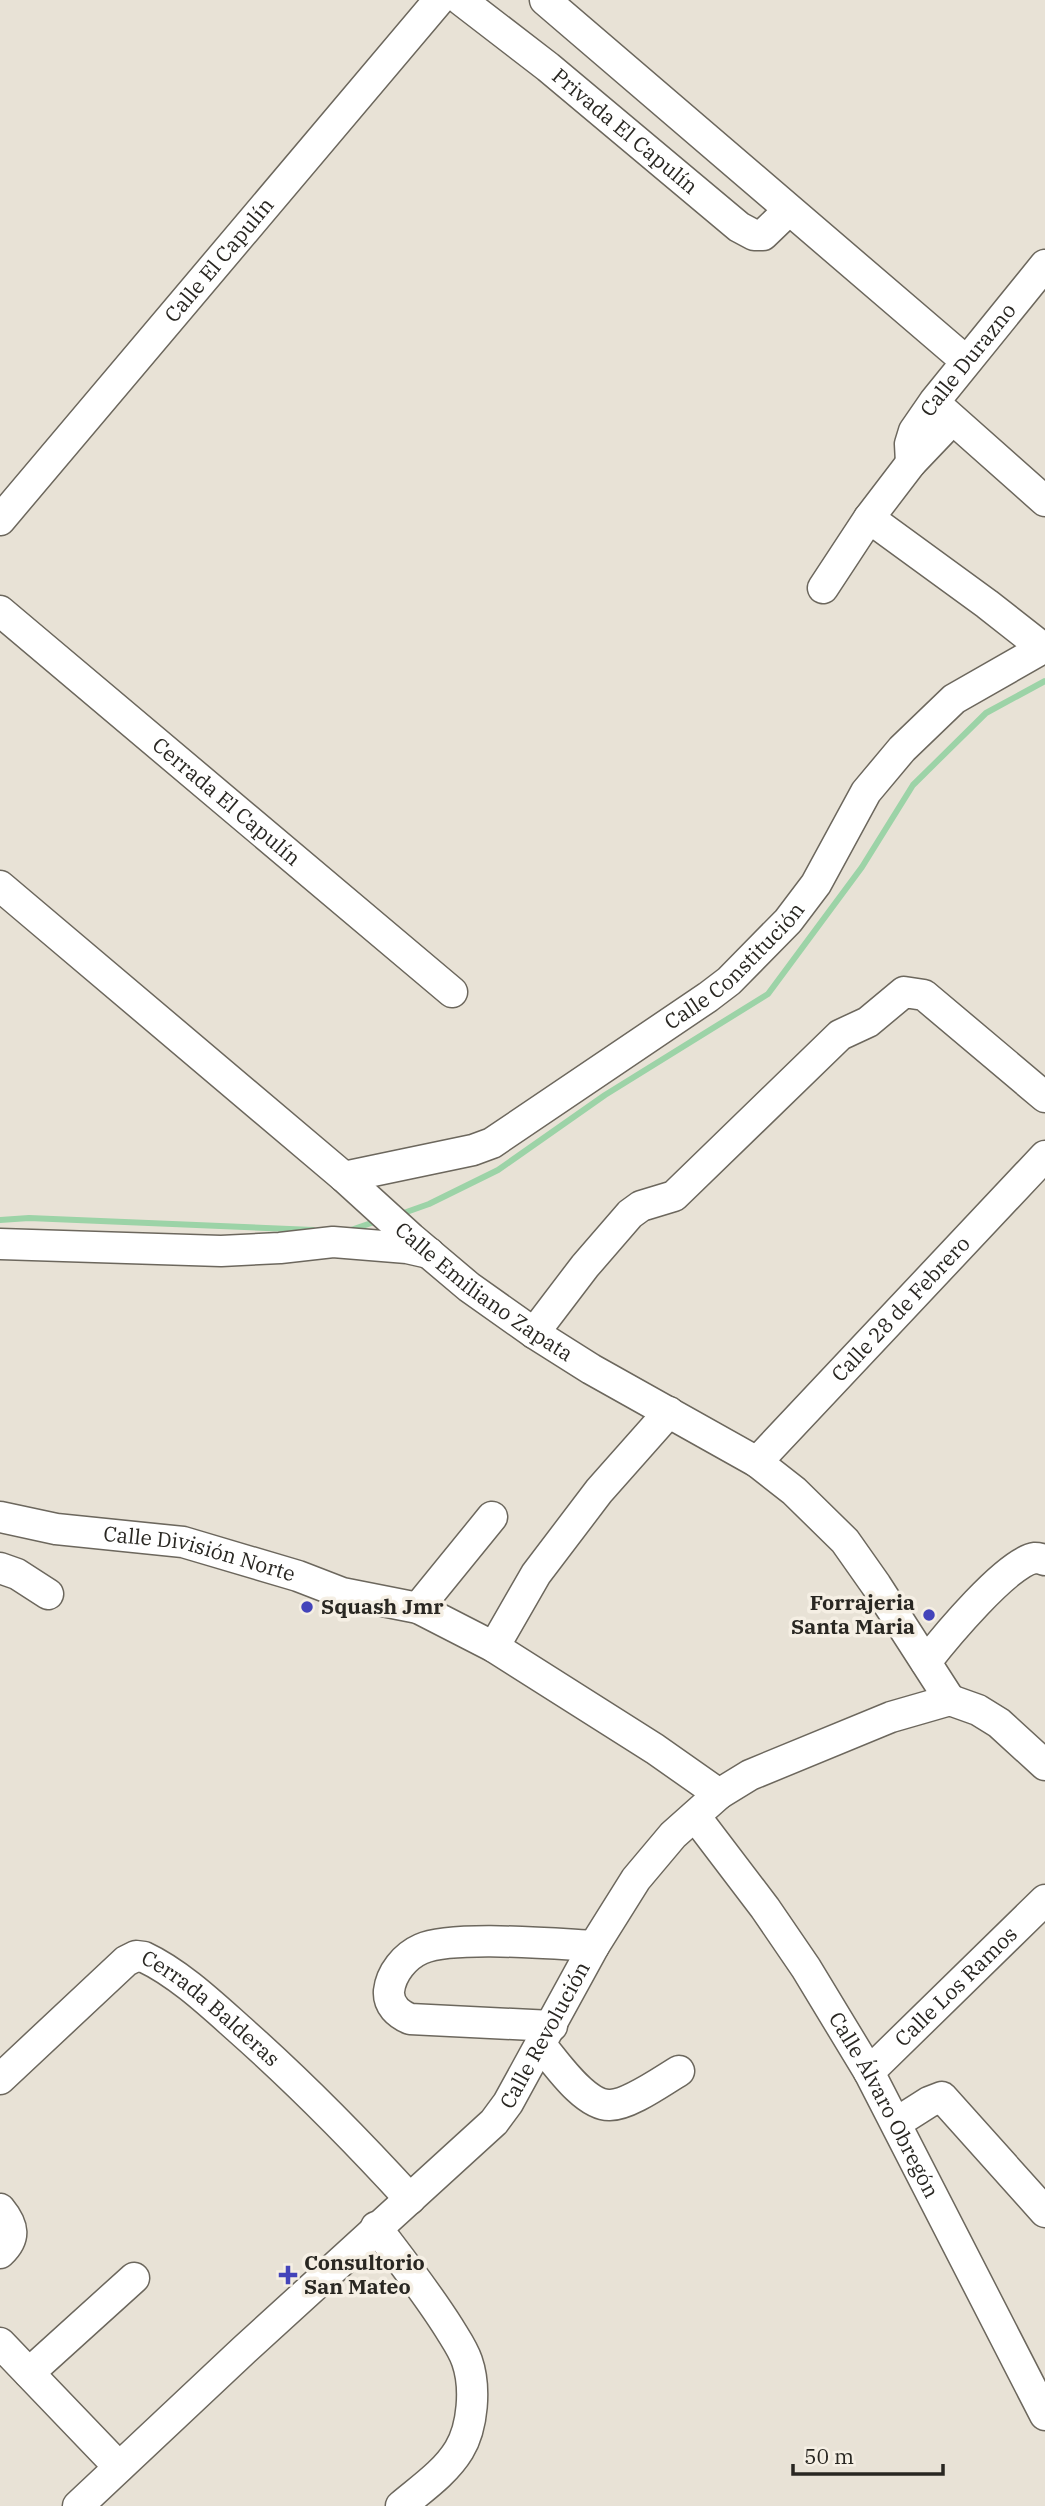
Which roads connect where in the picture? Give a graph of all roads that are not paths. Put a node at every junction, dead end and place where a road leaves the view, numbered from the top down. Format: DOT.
graph roads {
  1 [pos="439,0"];
  2 [pos="461,0"];
  3 [pos="545,0"];
  4 [pos="789,210"];
  5 [pos="1045,265"];
  6 [pos="967,361"];
  7 [pos="943,411"];
  8 [pos="1045,501"];
  9 [pos="869,518"];
  10 [pos="0,520"];
  11 [pos="823,588"];
  12 [pos="0,611"];
  13 [pos="1044,648"];
  14 [pos="0,886"];
  15 [pos="452,992"];
  16 [pos="1045,1097"];
  17 [pos="1045,1156"];
  18 [pos="352,1184"];
  19 [pos="0,1244"];
  20 [pos="420,1246"];
  21 [pos="534,1333"];
  22 [pos="669,1412"];
  23 [pos="757,1462"];
  24 [pos="0,1517"];
  25 [pos="492,1517"];
  26 [pos="1045,1560"];
  27 [pos="0,1568"];
  28 [pos="48,1594"];
  29 [pos="418,1608"];
  30 [pos="494,1647"];
  31 [pos="926,1662"];
  32 [pos="950,1700"];
  33 [pos="1045,1765"];
  34 [pos="719,1794"];
  35 [pos="695,1816"];
  36 [pos="1045,1900"];
  37 [pos="594,1946"];
  38 [pos="546,2036"];
  39 [pos="680,2071"];
  40 [pos="869,2072"];
  41 [pos="0,2078"];
  42 [pos="896,2123"];
  43 [pos="410,2199"];
  44 [pos="0,2209"];
  45 [pos="1045,2212"];
  46 [pos="376,2227"];
  47 [pos="0,2253"];
  48 [pos="134,2278"];
  49 [pos="0,2343"];
  50 [pos="29,2373"];
  51 [pos="1045,2415"];
  52 [pos="118,2467"];
  53 [pos="78,2506"];
  54 [pos="401,2506"];
  1 -- 10 [label="street, Calle El Capulín"];
  2 -- 4 [label="street, Privada El Capulín"];
  3 -- 4 [label="street"];
  4 -- 6 [label="street"];
  5 -- 6 [label="street, Calle Durazno"];
  6 -- 7 [label="street, Calle Durazno"];
  7 -- 8 [label="street"];
  7 -- 9 [label="street, Calle Durazno"];
  9 -- 11 [label="street, Calle Durazno"];
  9 -- 13 [label="street"];
  12 -- 15 [label="street, Cerrada El Capulín"];
  13 -- 18 [label="street, Calle Constitución"];
  14 -- 18 [label="street, Calle Emiliano Zapata"];
  16 -- 21 [label="street"];
  17 -- 23 [label="street, Calle 28 de Febrero"];
  18 -- 20 [label="street, Calle Emiliano Zapata"];
  19 -- 20 [label="street"];
  20 -- 21 [label="street, Calle Emiliano Zapata"];
  21 -- 22 [label="street, Calle Emiliano Zapata"];
  22 -- 23 [label="street, Calle Emiliano Zapata"];
  22 -- 30 [label="street"];
  23 -- 31 [label="street, Calle Emiliano Zapata"];
  24 -- 29 [label="street, Calle División Norte"];
  25 -- 29 [label="street"];
  26 -- 31 [label="street"];
  27 -- 28 [label="street"];
  29 -- 30 [label="street, Calle División Norte"];
  30 -- 34 [label="street, Calle División Norte"];
  31 -- 32 [label="street, Calle Emiliano Zapata"];
  32 -- 33 [label="street"];
  32 -- 34 [label="street, Calle Revolución"];
  34 -- 35 [label="street, Calle Revolución"];
  35 -- 37 [label="street, Calle Revolución"];
  35 -- 40 [label="street, Calle Álvaro Obregón"];
  36 -- 40 [label="street, Calle Los Ramos"];
  37 -- 38 [label="street, Calle Revolución"];
  37 -- 38 [label="street"];
  38 -- 39 [label="street"];
  38 -- 43 [label="street, Calle Revolución"];
  40 -- 42 [label="street, Calle Álvaro Obregón"];
  41 -- 43 [label="street, Cerrada Balderas"];
  42 -- 45 [label="street"];
  42 -- 51 [label="street, Calle Álvaro Obregón"];
  43 -- 46 [label="street, Calle Revolución"];
  44 -- 47 [label="street"];
  46 -- 52 [label="street, Calle Revolución"];
  46 -- 54 [label="street"];
  48 -- 50 [label="street"];
  49 -- 50 [label="street"];
  50 -- 52 [label="street"];
  52 -- 53 [label="street, Calle Revolución"];
}
